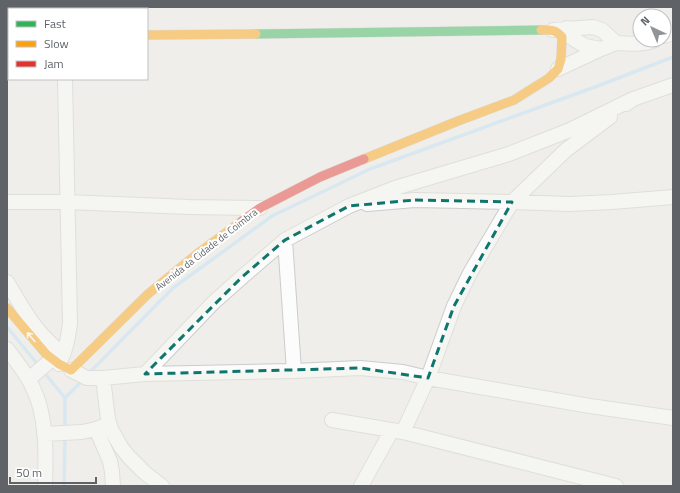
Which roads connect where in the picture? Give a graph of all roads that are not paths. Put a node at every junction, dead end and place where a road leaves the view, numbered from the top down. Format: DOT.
graph roads {
  1 [pos="567,28"];
  2 [pos="553,30"];
  3 [pos="148,35"];
  4 [pos="616,43"];
  5 [pos="632,44"];
  6 [pos="601,49"];
  7 [pos="558,69"];
  8 [pos="65,80"];
  9 [pos="673,85"];
  10 [pos="633,99"];
  11 [pos="673,196"];
  12 [pos="7,202"];
  13 [pos="67,202"];
  14 [pos="512,202"];
  15 [pos="349,206"];
  16 [pos="260,208"];
  17 [pos="285,240"];
  18 [pos="7,282"];
  19 [pos="7,308"];
  20 [pos="7,349"];
  21 [pos="58,362"];
  22 [pos="294,371"];
  23 [pos="145,374"];
  24 [pos="32,376"];
  25 [pos="103,378"];
  26 [pos="428,378"];
  27 [pos="673,418"];
  28 [pos="332,420"];
  29 [pos="103,426"];
  30 [pos="397,431"];
  31 [pos="48,434"];
  32 [pos="45,486"];
  33 [pos="113,486"];
  34 [pos="162,486"];
  35 [pos="361,486"];
  36 [pos="616,486"];
  1 -- 2 [label="street"];
  1 -- 4 [label="street"];
  1 -- 6 [label="street"];
  2 -- 3 [label="street"];
  2 -- 7 [label="street"];
  4 -- 5 [label="street"];
  4 -- 6 [label="street"];
  6 -- 7 [label="street"];
  7 -- 16 [label="street, Avenida da Cidade de Coimbra"];
  8 -- 13 [label="street"];
  9 -- 10 [label="street"];
  10 -- 14 [label="street"];
  10 -- 15 [label="street"];
  11 -- 14 [label="street"];
  12 -- 13 [label="street"];
  13 -- 16 [label="street"];
  13 -- 21 [label="street"];
  14 -- 15 [label="street"];
  14 -- 26 [label="street"];
  15 -- 17 [label="street"];
  16 -- 21 [label="street, Avenida da Cidade de Coimbra"];
  17 -- 22 [label="street"];
  17 -- 23 [label="street"];
  18 -- 21 [label="street"];
  21 -- 19 [label="street, one-way"];
  20 -- 24 [label="street"];
  21 -- 24 [label="street"];
  21 -- 25 [label="street"];
  22 -- 23 [label="street"];
  22 -- 26 [label="street"];
  23 -- 25 [label="street"];
  24 -- 31 [label="street"];
  25 -- 29 [label="street"];
  26 -- 27 [label="street"];
  26 -- 30 [label="street"];
  28 -- 30 [label="street"];
  29 -- 31 [label="street"];
  29 -- 33 [label="street"];
  29 -- 34 [label="street"];
  30 -- 35 [label="street"];
  30 -- 36 [label="street"];
  31 -- 32 [label="street"];
}
